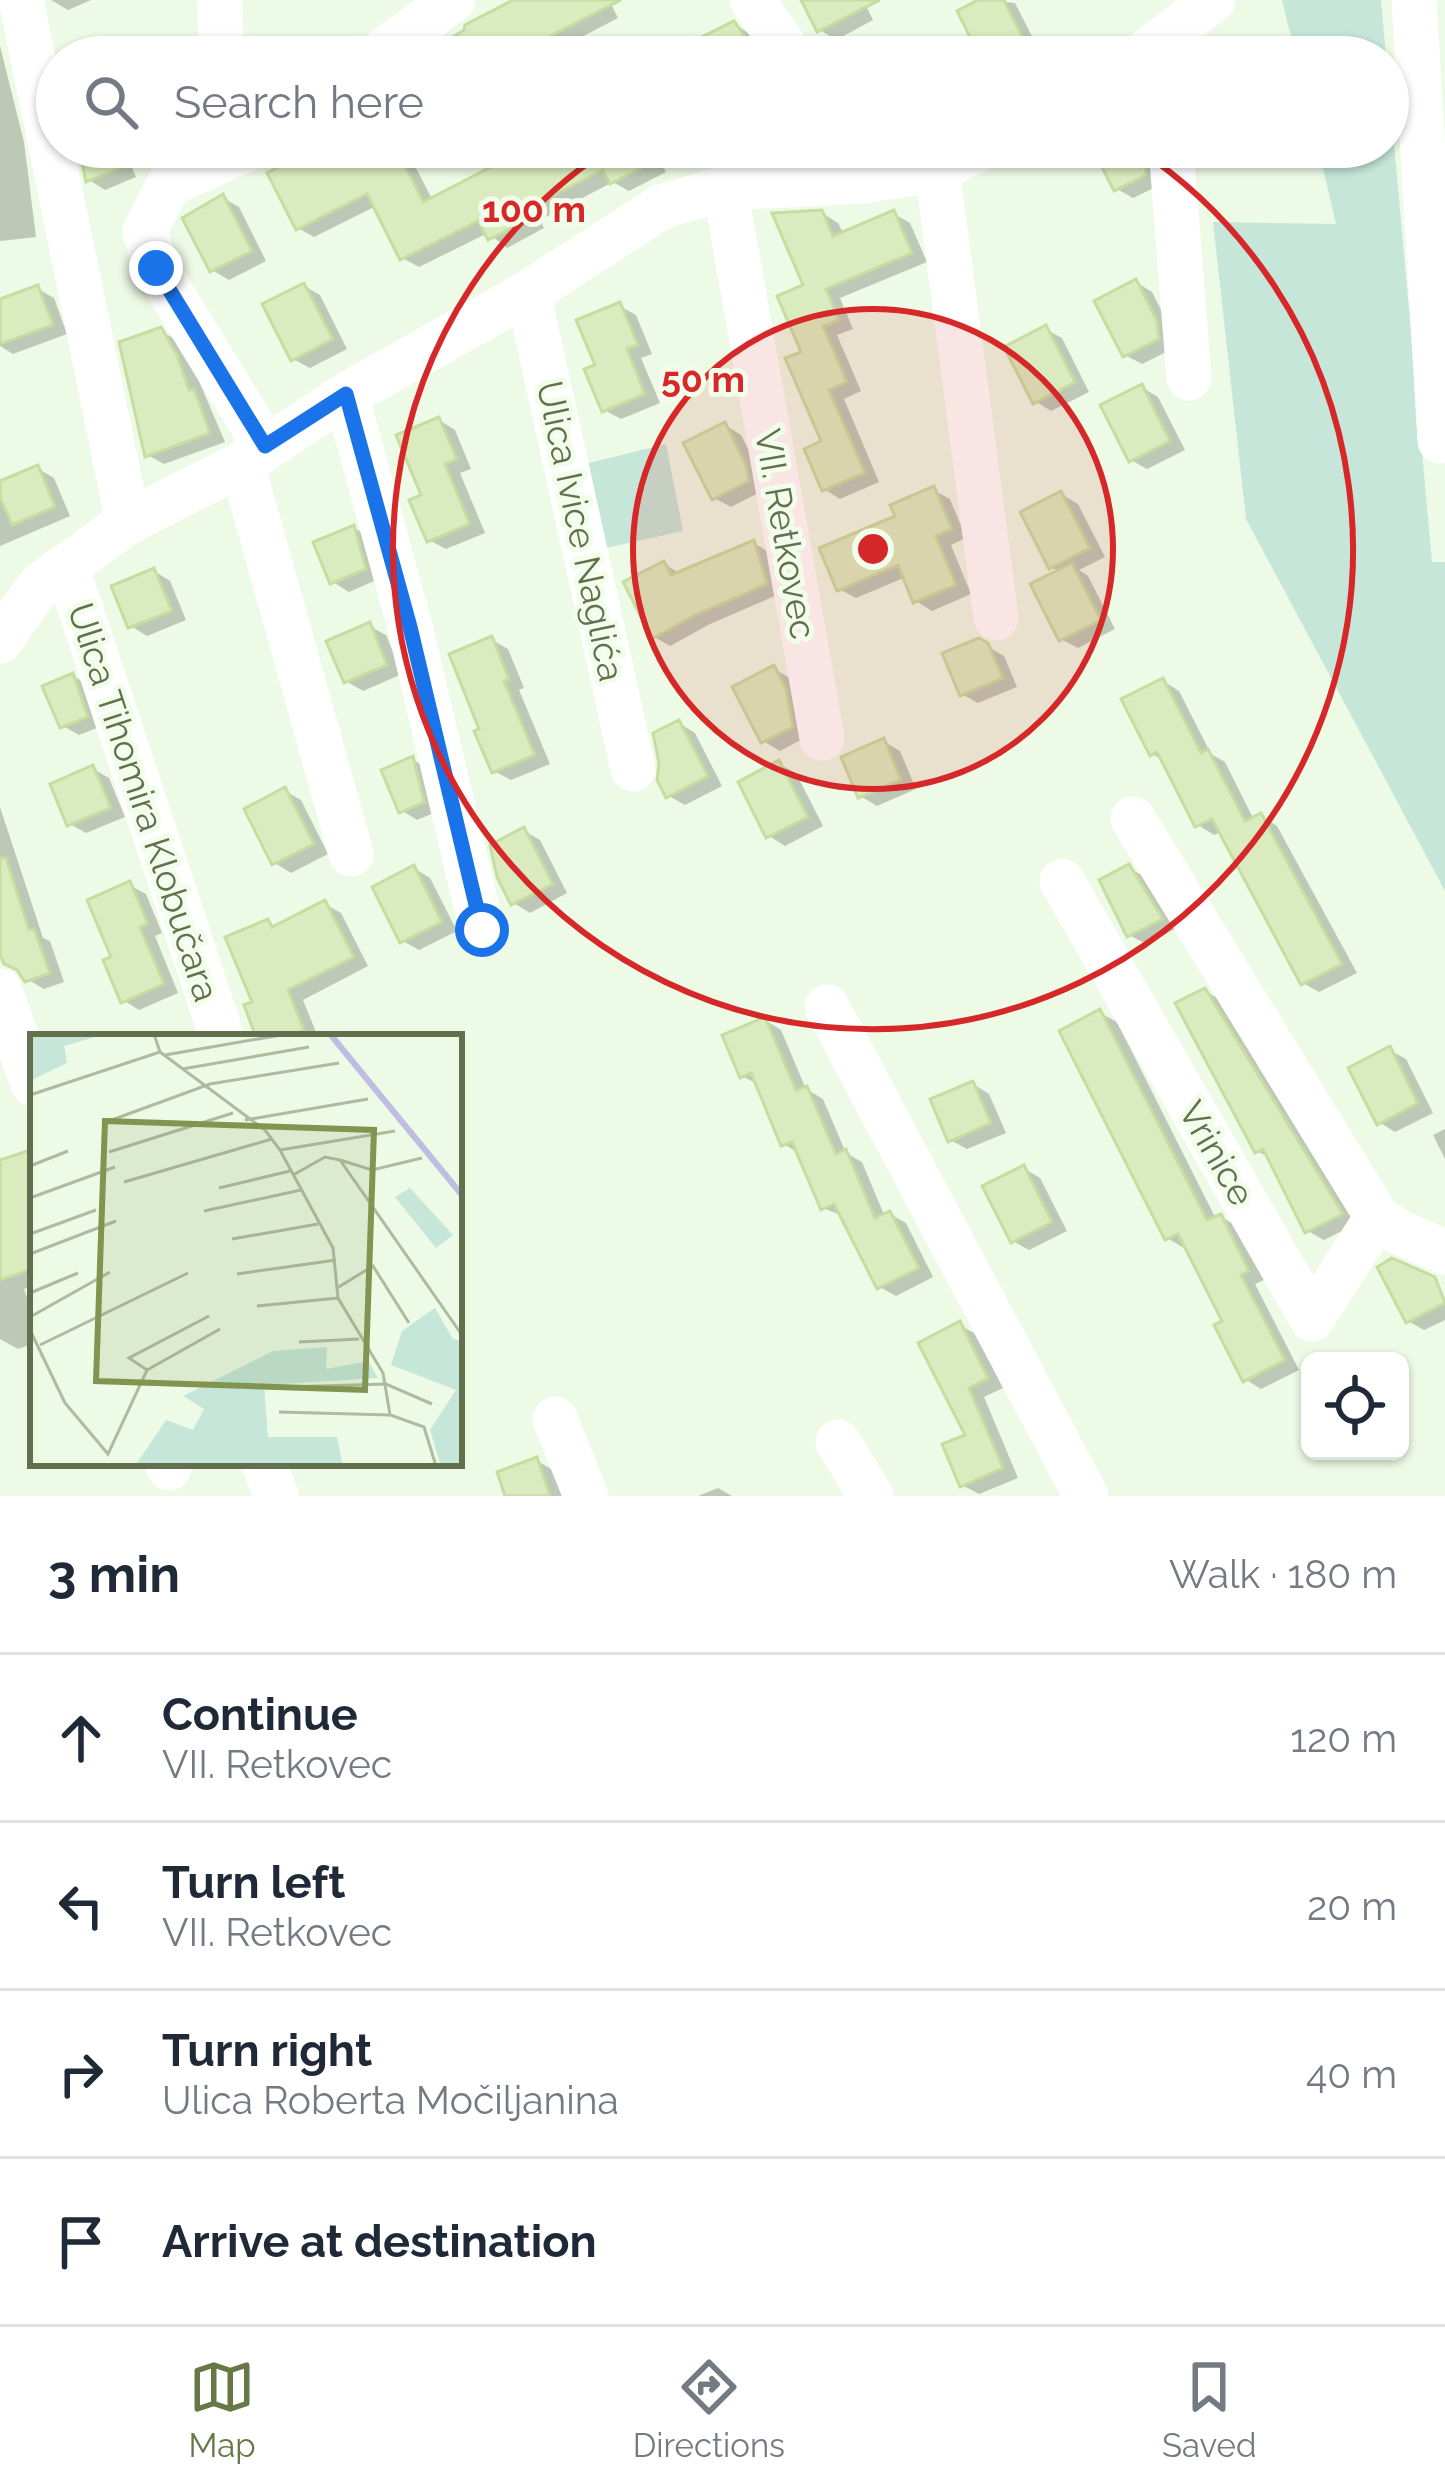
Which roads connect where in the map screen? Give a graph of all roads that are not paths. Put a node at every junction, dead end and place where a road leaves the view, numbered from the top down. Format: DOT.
graph roads {
  1 [pos="21,0"];
  2 [pos="220,0"];
  3 [pos="453,0"];
  4 [pos="752,0"];
  5 [pos="1213,0"];
  6 [pos="1414,0"];
  7 [pos="221,36"];
  8 [pos="404,36"];
  9 [pos="777,36"];
  10 [pos="1172,36"];
  11 [pos="36,73"];
  12 [pos="55,168"];
  13 [pos="178,168"];
  14 [pos="839,168"];
  15 [pos="928,168"];
  16 [pos="1173,168"];
  17 [pos="937,169"];
  18 [pos="725,188"];
  19 [pos="528,293"];
  20 [pos="1190,378"];
  21 [pos="346,394"];
  22 [pos="1440,441"];
  23 [pos="253,455"];
  24 [pos="128,523"];
  25 [pos="67,568"];
  26 [pos="996,618"];
  27 [pos="0,640"];
  28 [pos="822,738"];
  29 [pos="633,769"];
  30 [pos="1133,819"];
  31 [pos="351,854"];
  32 [pos="1062,881"];
  33 [pos="482,930"];
  34 [pos="0,991"];
  35 [pos="827,1007"];
  36 [pos="221,1034"];
  37 [pos="30,1076"];
  38 [pos="1377,1217"];
  39 [pos="1445,1252"];
  40 [pos="555,1419"];
  41 [pos="838,1442"];
  42 [pos="265,1466"];
  43 [pos="276,1496"];
  44 [pos="586,1496"];
  45 [pos="872,1496"];
  46 [pos="1086,1496"];
  1 -- 11 [label="street"];
  2 -- 7 [label="street"];
  3 -- 8 [label="street"];
  4 -- 9 [label="street"];
  5 -- 10 [label="street"];
  6 -- 22 [label="street"];
  12 -- 24 [label="street"];
  13 -- 23 [label="street"];
  14 -- 18 [label="street"];
  15 -- 17 [label="street"];
  16 -- 20 [label="street"];
  17 -- 26 [label="street"];
  18 -- 19 [label="street"];
  18 -- 28 [label="street, VII. Retkovec"];
  19 -- 21 [label="street"];
  19 -- 29 [label="street, Ulica Ivice Naglića"];
  21 -- 23 [label="street"];
  21 -- 33 [label="street"];
  23 -- 24 [label="street"];
  23 -- 31 [label="street"];
  24 -- 25 [label="street"];
  25 -- 27 [label="street"];
  25 -- 36 [label="street, Ulica Tihomira Klobučara"];
  30 -- 38 [label="street"];
  32 -- 38 [label="street, Vrinice"];
  34 -- 37 [label="street"];
  35 -- 46 [label="street"];
  38 -- 39 [label="street"];
  40 -- 44 [label="street"];
  41 -- 45 [label="street"];
  42 -- 43 [label="street"];
}
